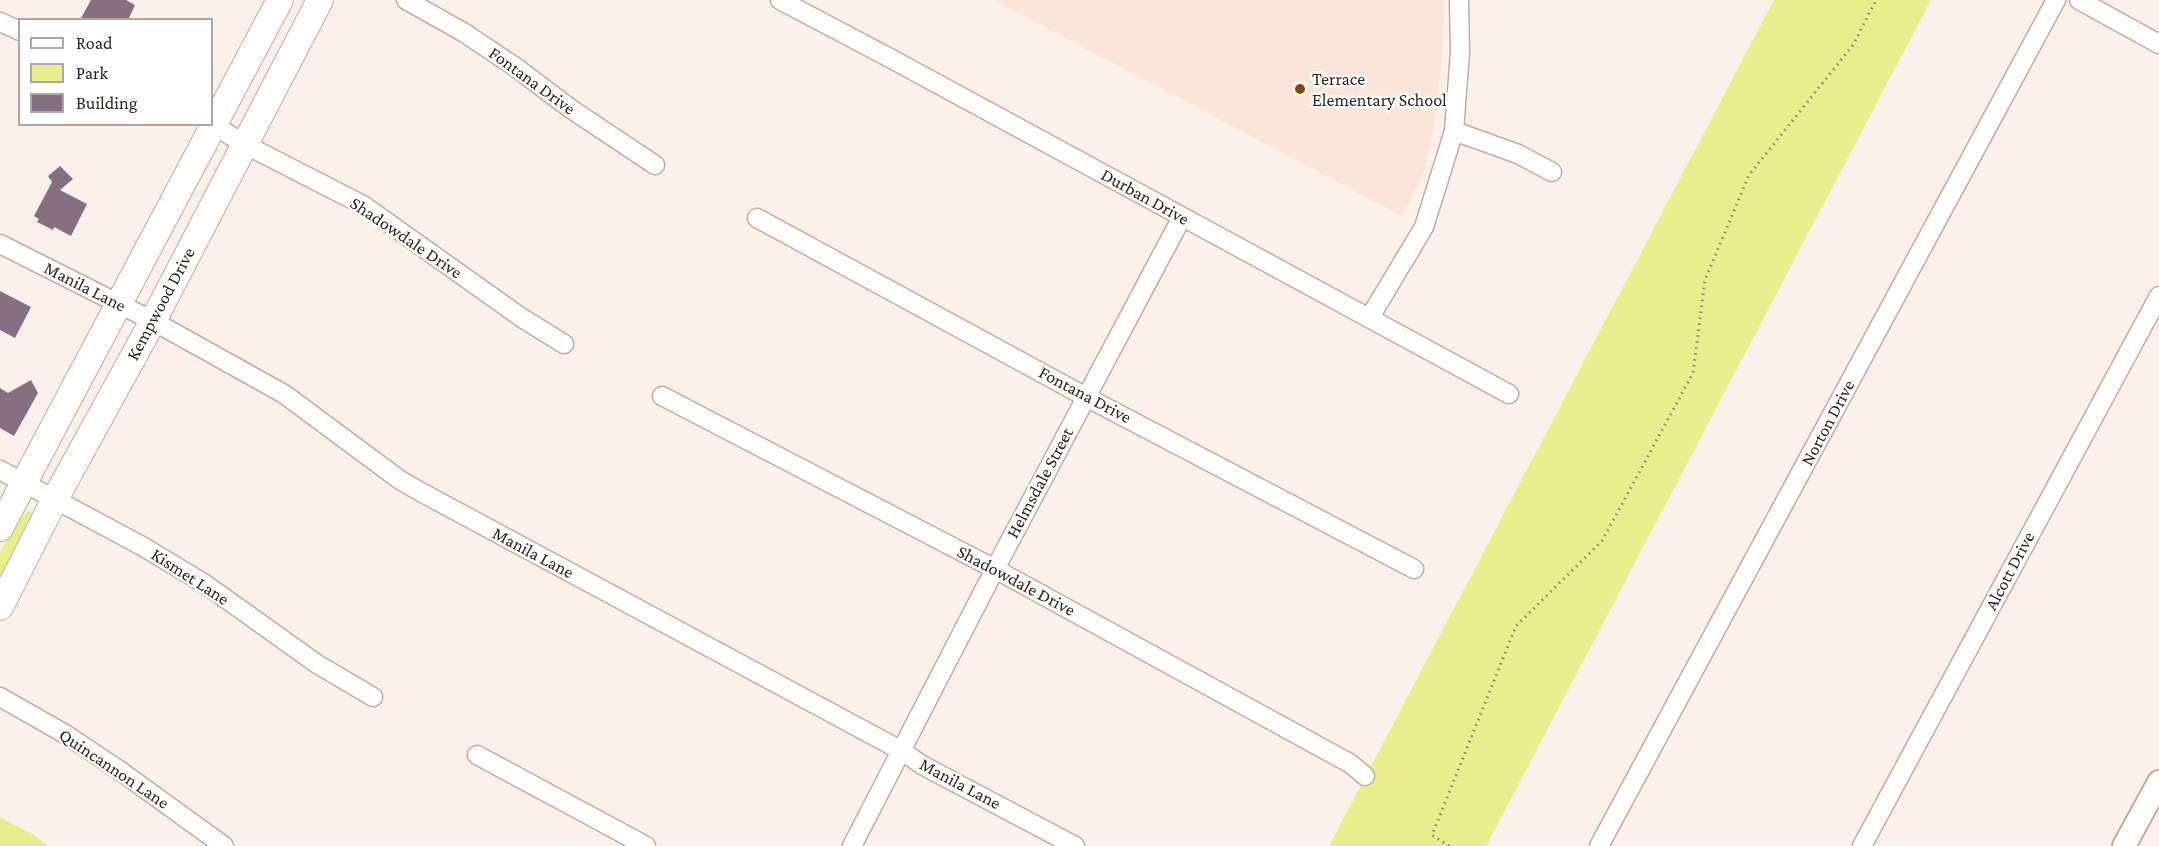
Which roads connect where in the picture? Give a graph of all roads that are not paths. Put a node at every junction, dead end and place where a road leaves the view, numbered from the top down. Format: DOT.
graph roads {
  1 [pos="280,0"];
  2 [pos="320,0"];
  3 [pos="406,0"];
  4 [pos="780,0"];
  5 [pos="1459,0"];
  6 [pos="2056,0"];
  7 [pos="2079,0"];
  8 [pos="0,22"];
  9 [pos="18,30"];
  10 [pos="2159,44"];
  11 [pos="213,123"];
  12 [pos="211,126"];
  13 [pos="213,126"];
  14 [pos="1454,132"];
  15 [pos="244,144"];
  16 [pos="655,165"];
  17 [pos="1552,172"];
  18 [pos="1182,217"];
  19 [pos="757,218"];
  20 [pos="0,244"];
  21 [pos="2159,296"];
  22 [pos="119,304"];
  23 [pos="1370,317"];
  24 [pos="153,321"];
  25 [pos="564,344"];
  26 [pos="1509,394"];
  27 [pos="662,396"];
  28 [pos="1086,397"];
  29 [pos="0,470"];
  30 [pos="24,482"];
  31 [pos="56,499"];
  32 [pos="0,528"];
  33 [pos="995,569"];
  34 [pos="1414,569"];
  35 [pos="0,607"];
  36 [pos="0,697"];
  37 [pos="373,697"];
  38 [pos="902,751"];
  39 [pos="477,755"];
  40 [pos="1365,776"];
  41 [pos="2159,782"];
  42 [pos="224,846"];
  43 [pos="646,846"];
  44 [pos="852,846"];
  45 [pos="1075,846"];
  46 [pos="1599,846"];
  47 [pos="1862,846"];
  48 [pos="2124,846"];
  1 -- 11 [label="main road, Kempwood Drive"];
  2 -- 15 [label="main road, Kempwood Drive"];
  3 -- 16 [label="street, Fontana Drive"];
  4 -- 18 [label="street, Durban Drive"];
  5 -- 14 [label="street"];
  6 -- 46 [label="street, Norton Drive"];
  7 -- 10 [label="street"];
  8 -- 9 [label="street"];
  12 -- 22 [label="main road, Kempwood Drive"];
  13 -- 15 [label="street, Shadowdale Drive"];
  14 -- 17 [label="street"];
  14 -- 23 [label="street"];
  15 -- 24 [label="main road, Kempwood Drive"];
  15 -- 25 [label="street, Shadowdale Drive"];
  18 -- 23 [label="street, Durban Drive"];
  18 -- 28 [label="street, Helmsdale Street"];
  19 -- 28 [label="street, Fontana Drive"];
  20 -- 22 [label="street, Manila Lane"];
  21 -- 47 [label="street, Alcott Drive"];
  22 -- 24 [label="street, Manila Lane"];
  22 -- 30 [label="main road, Kempwood Drive"];
  23 -- 26 [label="street, Durban Drive"];
  24 -- 31 [label="main road, Kempwood Drive"];
  24 -- 38 [label="street, Manila Lane"];
  27 -- 33 [label="street, Shadowdale Drive"];
  28 -- 33 [label="street, Helmsdale Street"];
  28 -- 34 [label="street, Fontana Drive"];
  29 -- 30 [label="street, Kismet Lane"];
  30 -- 31 [label="street, Kismet Lane"];
  30 -- 32 [label="main road, Kempwood Drive"];
  31 -- 35 [label="main road, Kempwood Drive"];
  31 -- 37 [label="street, Kismet Lane"];
  33 -- 38 [label="street, Helmsdale Street"];
  33 -- 40 [label="street, Shadowdale Drive"];
  36 -- 42 [label="street, Quincannon Lane"];
  38 -- 44 [label="street, Helmsdale Street"];
  38 -- 45 [label="street, Manila Lane"];
  39 -- 43 [label="street"];
  41 -- 48 [label="street"];
}
